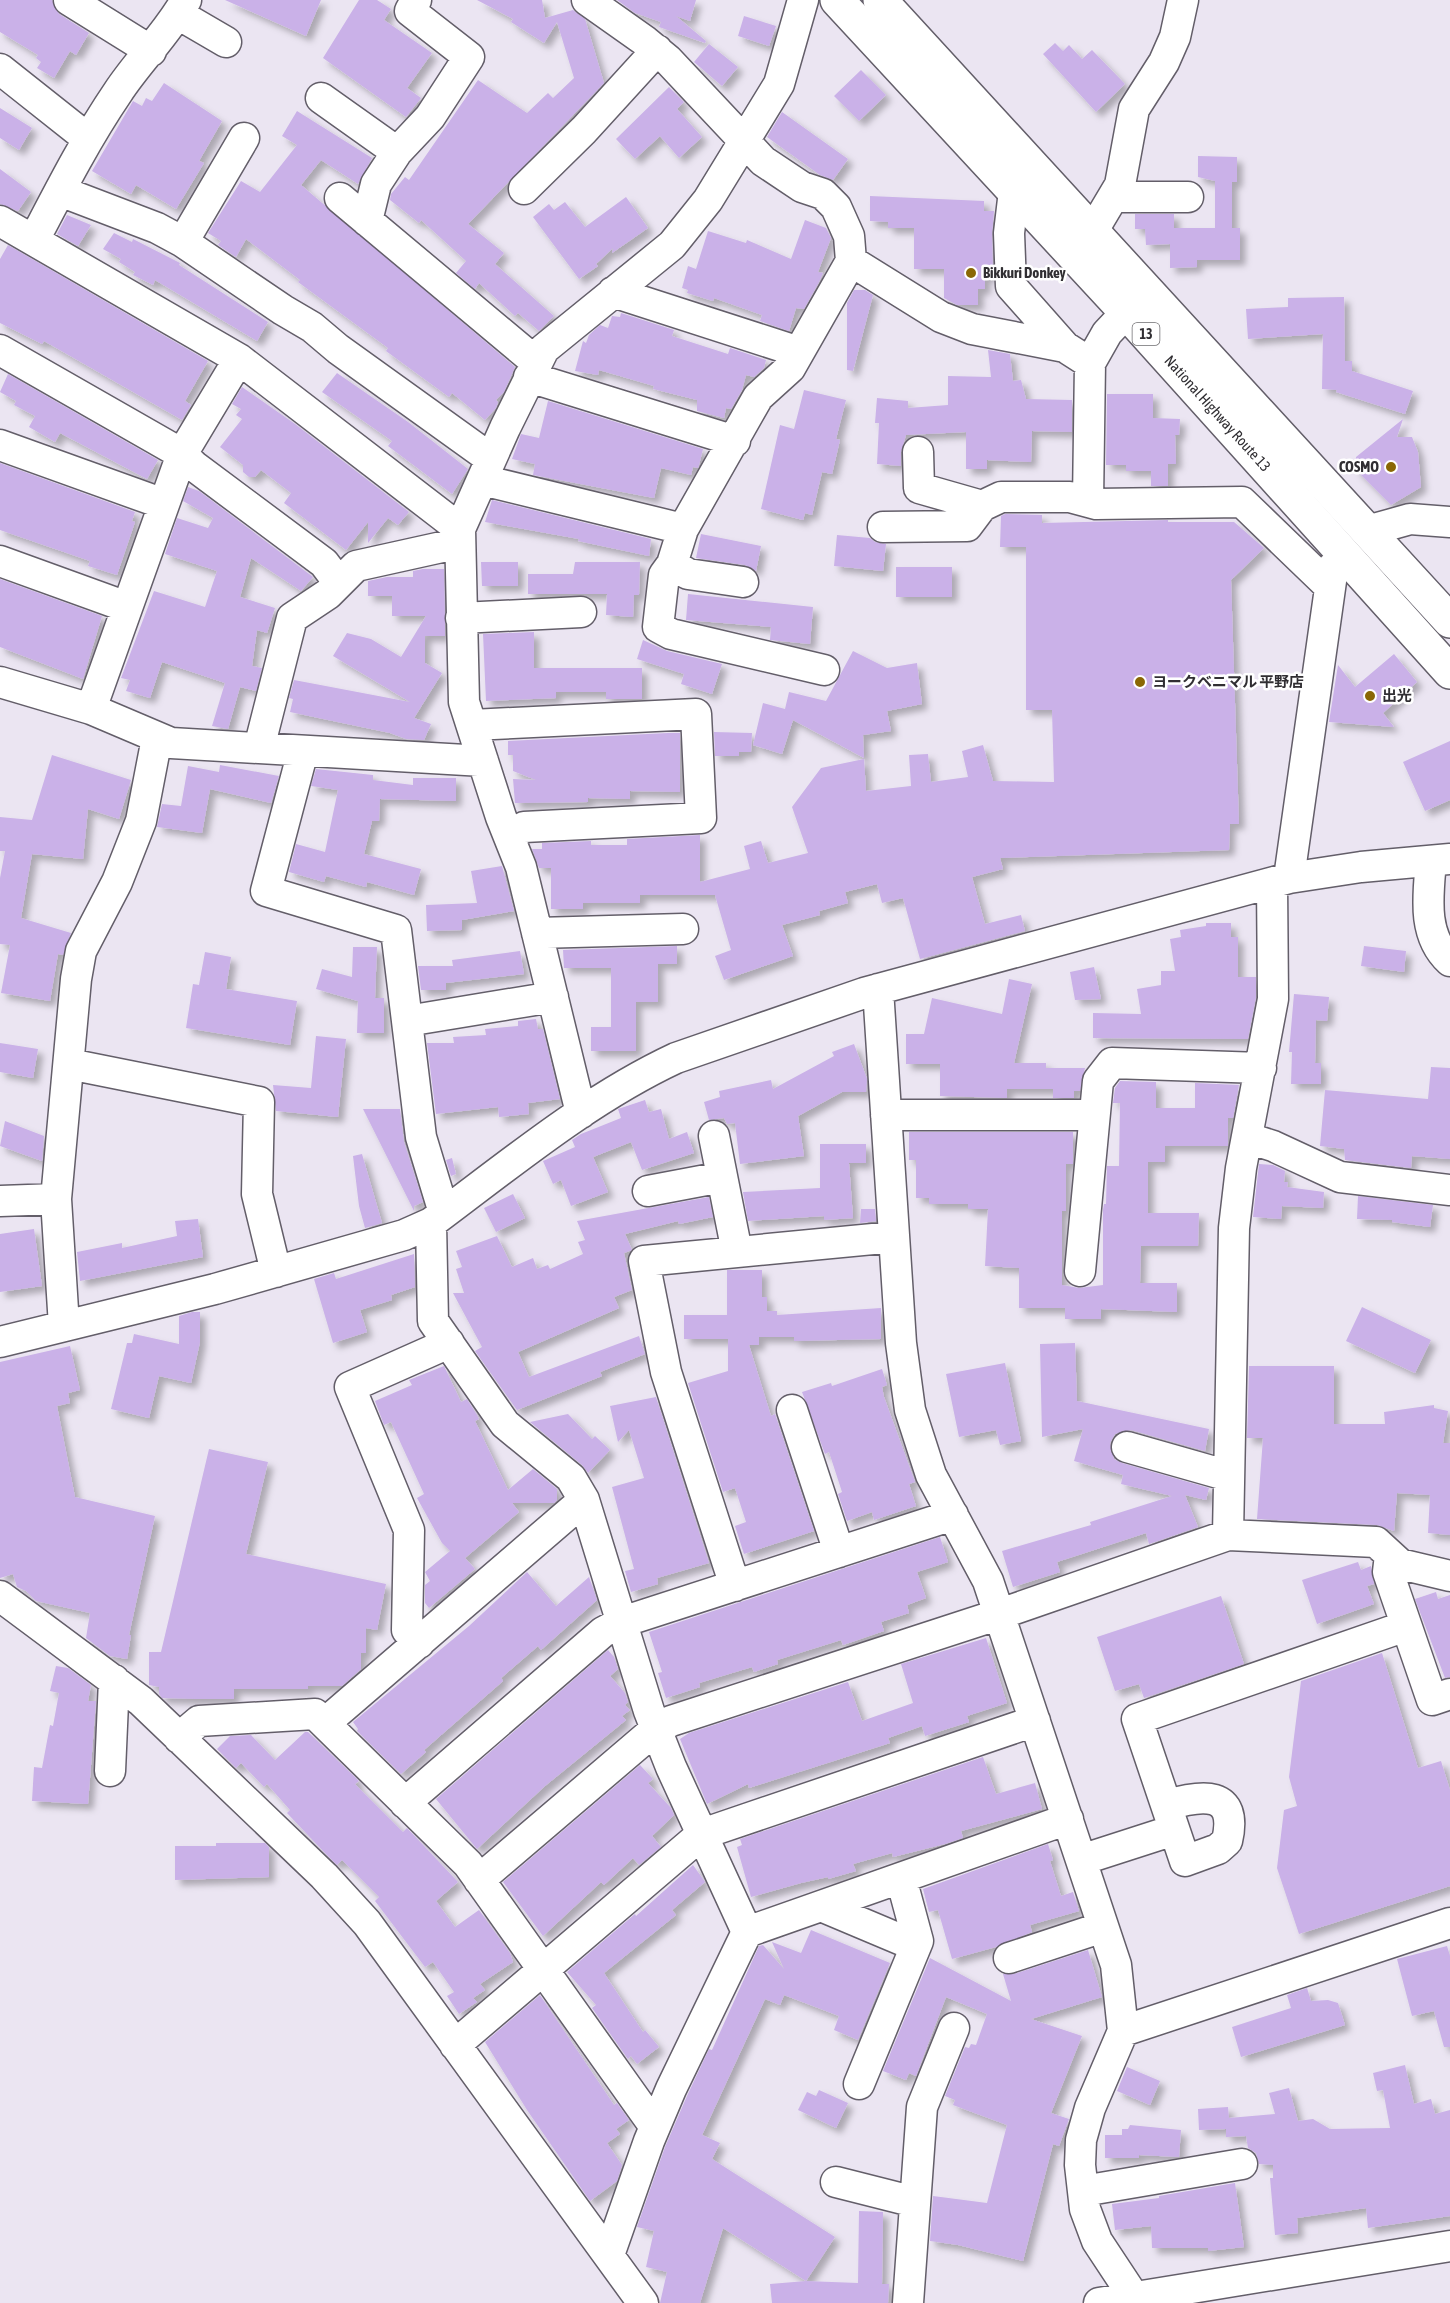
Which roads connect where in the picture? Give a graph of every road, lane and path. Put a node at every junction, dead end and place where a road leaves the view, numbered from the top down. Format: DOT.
graph roads {
  1 [pos="69,0"];
  2 [pos="416,0"];
  3 [pos="586,0"];
  4 [pos="803,0"];
  5 [pos="837,0"];
  6 [pos="880,0"];
  7 [pos="1183,0"];
  8 [pos="182,7"];
  9 [pos="226,42"];
  10 [pos="657,50"];
  11 [pos="151,51"];
  12 [pos="0,69"];
  13 [pos="321,98"];
  14 [pos="87,138"];
  15 [pos="244,138"];
  16 [pos="746,140"];
  17 [pos="397,152"];
  18 [pos="524,189"];
  19 [pos="60,191"];
  20 [pos="1014,191"];
  21 [pos="1113,197"];
  22 [pos="1188,197"];
  23 [pos="340,198"];
  24 [pos="0,221"];
  25 [pos="368,221"];
  26 [pos="1092,232"];
  27 [pos="34,240"];
  28 [pos="183,242"];
  29 [pos="851,261"];
  30 [pos="613,292"];
  31 [pos="1136,302"];
  32 [pos="1065,347"];
  33 [pos="0,350"];
  34 [pos="799,352"];
  35 [pos="239,359"];
  36 [pos="1090,363"];
  37 [pos="532,369"];
  38 [pos="735,441"];
  39 [pos="0,445"];
  40 [pos="918,452"];
  41 [pos="182,454"];
  42 [pos="486,470"];
  43 [pos="1088,501"];
  44 [pos="164,504"];
  45 [pos="982,506"];
  46 [pos="1450,522"];
  47 [pos="883,527"];
  48 [pos="683,529"];
  49 [pos="1367,531"];
  50 [pos="460,536"];
  51 [pos="1344,554"];
  52 [pos="0,561"];
  53 [pos="672,564"];
  54 [pos="743,582"];
  55 [pos="339,583"];
  56 [pos="1329,585"];
  57 [pos="127,607"];
  58 [pos="581,612"];
  59 [pos="461,618"];
  60 [pos="1450,621"];
  61 [pos="824,670"];
  62 [pos="1450,672"];
  63 [pos="0,682"];
  64 [pos="91,709"];
  65 [pos="472,725"];
  66 [pos="157,738"];
  67 [pos="260,748"];
  68 [pos="303,751"];
  69 [pos="483,761"];
  70 [pos="509,837"];
  71 [pos="1441,860"];
  72 [pos="1280,881"];
  73 [pos="683,928"];
  74 [pos="537,933"];
  75 [pos="1450,961"];
  76 [pos="878,989"];
  77 [pos="553,997"];
  78 [pos="407,1021"];
  79 [pos="69,1064"];
  80 [pos="1261,1068"];
  81 [pos="581,1113"];
  82 [pos="886,1115"];
  83 [pos="1094,1115"];
  84 [pos="714,1136"];
  85 [pos="1248,1138"];
  86 [pos="722,1177"];
  87 [pos="1450,1190"];
  88 [pos="648,1191"];
  89 [pos="56,1199"];
  90 [pos="0,1201"];
  91 [pos="438,1218"];
  92 [pos="894,1237"];
  93 [pos="737,1252"];
  94 [pos="1080,1271"];
  95 [pos="276,1272"];
  96 [pos="63,1326"];
  97 [pos="0,1342"];
  98 [pos="448,1343"];
  99 [pos="792,1410"];
  100 [pos="1126,1447"];
  101 [pos="1229,1476"];
  102 [pos="584,1500"];
  103 [pos="953,1515"];
  104 [pos="1228,1535"];
  105 [pos="839,1552"];
  106 [pos="1390,1555"];
  107 [pos="1450,1576"];
  108 [pos="735,1586"];
  109 [pos="0,1596"];
  110 [pos="999,1614"];
  111 [pos="622,1622"];
  112 [pos="1407,1626"];
  113 [pos="419,1643"];
  114 [pos="114,1680"];
  115 [pos="1450,1694"];
  116 [pos="1035,1721"];
  117 [pos="325,1723"];
  118 [pos="656,1729"];
  119 [pos="179,1738"];
  120 [pos="110,1771"];
  121 [pos="405,1803"];
  122 [pos="1068,1820"];
  123 [pos="702,1834"];
  124 [pos="1081,1860"];
  125 [pos="901,1878"];
  126 [pos="479,1880"];
  127 [pos="820,1906"];
  128 [pos="1450,1923"];
  129 [pos="1103,1927"];
  130 [pos="747,1932"];
  131 [pos="916,1946"];
  132 [pos="1009,1958"];
  133 [pos="543,1969"];
  134 [pos="954,2028"];
  135 [pos="1123,2031"];
  136 [pos="455,2045"];
  137 [pos="859,2084"];
  138 [pos="655,2127"];
  139 [pos="1242,2164"];
  140 [pos="836,2182"];
  141 [pos="1083,2191"];
  142 [pos="915,2202"];
  143 [pos="1450,2246"];
  144 [pos="609,2255"];
  145 [pos="1134,2297"];
  146 [pos="643,2303"];
  147 [pos="908,2303"];
  148 [pos="1099,2303"];
  1 -- 11 [label="street"];
  2 -- 17 [label="street"];
  3 -- 10 [label="street"];
  4 -- 16 [label="street"];
  5 -- 20 [label="highway, National Highway Route 13 / 13"];
  6 -- 26 [label="highway, National Highway Route 13 / 13"];
  7 -- 21 [label="street"];
  8 -- 9 [label="street"];
  8 -- 11 [label="street"];
  10 -- 16 [label="street"];
  10 -- 18 [label="street"];
  11 -- 14 [label="street"];
  12 -- 14 [label="street"];
  13 -- 17 [label="street"];
  14 -- 19 [label="street"];
  15 -- 28 [label="street"];
  16 -- 29 [label="street"];
  16 -- 30 [label="street"];
  17 -- 25 [label="street"];
  19 -- 27 [label="street"];
  19 -- 28 [label="street"];
  20 -- 31 [label="highway, National Highway Route 13 / 13"];
  20 -- 32 [label="street"];
  21 -- 22 [label="street"];
  21 -- 26 [label="street"];
  23 -- 25 [label="street"];
  24 -- 27 [label="street"];
  25 -- 37 [label="street"];
  26 -- 31 [label="highway, National Highway Route 13 / 13"];
  27 -- 35 [label="street"];
  28 -- 42 [label="street"];
  29 -- 32 [label="street"];
  29 -- 34 [label="street"];
  30 -- 34 [label="street"];
  30 -- 37 [label="street"];
  31 -- 36 [label="street"];
  31 -- 49 [label="highway, National Highway Route 13 / 13"];
  31 -- 51 [label="highway, National Highway Route 13 / 13"];
  32 -- 36 [label="street"];
  33 -- 41 [label="street"];
  34 -- 38 [label="street"];
  35 -- 41 [label="street"];
  35 -- 50 [label="street"];
  36 -- 43 [label="street"];
  37 -- 38 [label="street"];
  37 -- 42 [label="street"];
  38 -- 48 [label="street"];
  39 -- 44 [label="street"];
  40 -- 45 [label="street"];
  41 -- 44 [label="street"];
  41 -- 55 [label="street"];
  42 -- 48 [label="street"];
  42 -- 50 [label="street"];
  43 -- 45 [label="street"];
  43 -- 56 [label="street"];
  44 -- 57 [label="street"];
  45 -- 47 [label="street"];
  46 -- 49 [label="street"];
  48 -- 53 [label="street"];
  49 -- 60 [label="highway, National Highway Route 13 / 13"];
  50 -- 55 [label="street"];
  50 -- 59 [label="street"];
  51 -- 56 [label="street"];
  51 -- 62 [label="highway, National Highway Route 13 / 13"];
  52 -- 57 [label="street"];
  53 -- 54 [label="street"];
  53 -- 61 [label="street"];
  55 -- 67 [label="street"];
  56 -- 72 [label="street"];
  57 -- 64 [label="street"];
  58 -- 59 [label="street"];
  59 -- 65 [label="street"];
  63 -- 64 [label="street"];
  64 -- 66 [label="street"];
  65 -- 69 [label="street"];
  65 -- 70 [label="street"];
  66 -- 67 [label="street"];
  66 -- 79 [label="street"];
  67 -- 68 [label="street"];
  68 -- 69 [label="street"];
  68 -- 78 [label="street"];
  69 -- 70 [label="street"];
  70 -- 74 [label="street"];
  71 -- 72 [label="street"];
  71 -- 75 [label="street"];
  72 -- 76 [label="street"];
  72 -- 80 [label="street"];
  73 -- 74 [label="street"];
  74 -- 77 [label="street"];
  76 -- 81 [label="street"];
  76 -- 82 [label="street"];
  77 -- 78 [label="street"];
  77 -- 81 [label="street"];
  78 -- 91 [label="street"];
  79 -- 89 [label="street"];
  79 -- 95 [label="street"];
  80 -- 83 [label="street"];
  80 -- 85 [label="street"];
  81 -- 91 [label="street"];
  82 -- 83 [label="street"];
  82 -- 92 [label="street"];
  83 -- 94 [label="street"];
  84 -- 86 [label="street"];
  85 -- 87 [label="street"];
  85 -- 101 [label="street"];
  86 -- 88 [label="street"];
  86 -- 93 [label="street"];
  89 -- 90 [label="street"];
  89 -- 96 [label="street"];
  91 -- 95 [label="street"];
  91 -- 98 [label="street"];
  92 -- 93 [label="street"];
  92 -- 103 [label="street"];
  93 -- 108 [label="street"];
  95 -- 96 [label="street"];
  96 -- 97 [label="street"];
  98 -- 102 [label="street"];
  98 -- 113 [label="street"];
  99 -- 105 [label="street"];
  100 -- 101 [label="street"];
  101 -- 104 [label="street"];
  102 -- 111 [label="street"];
  102 -- 113 [label="street"];
  103 -- 105 [label="street"];
  103 -- 110 [label="street"];
  104 -- 106 [label="street"];
  104 -- 110 [label="street"];
  105 -- 108 [label="street"];
  106 -- 107 [label="street"];
  106 -- 112 [label="street"];
  108 -- 111 [label="street"];
  109 -- 114 [label="street"];
  110 -- 116 [label="street"];
  110 -- 118 [label="street"];
  111 -- 118 [label="street"];
  111 -- 121 [label="street"];
  112 -- 115 [label="street"];
  112 -- 124 [label="street"];
  113 -- 117 [label="street"];
  114 -- 119 [label="street"];
  114 -- 120 [label="street"];
  116 -- 122 [label="street"];
  116 -- 123 [label="street"];
  117 -- 119 [label="street"];
  117 -- 121 [label="street"];
  118 -- 123 [label="street"];
  118 -- 126 [label="street"];
  119 -- 136 [label="street"];
  121 -- 126 [label="street"];
  122 -- 124 [label="street"];
  122 -- 125 [label="street"];
  123 -- 130 [label="street"];
  123 -- 133 [label="street"];
  124 -- 129 [label="street"];
  125 -- 127 [label="street"];
  125 -- 131 [label="street"];
  126 -- 133 [label="street"];
  127 -- 130 [label="street"];
  127 -- 131 [label="street"];
  128 -- 135 [label="street"];
  129 -- 132 [label="street"];
  129 -- 135 [label="street"];
  130 -- 138 [label="street"];
  131 -- 137 [label="street"];
  133 -- 136 [label="street"];
  133 -- 138 [label="street"];
  134 -- 142 [label="street"];
  135 -- 141 [label="street"];
  136 -- 144 [label="street"];
  138 -- 144 [label="street"];
  139 -- 141 [label="street"];
  140 -- 142 [label="street"];
  141 -- 145 [label="street"];
  142 -- 147 [label="street"];
  143 -- 145 [label="street"];
  144 -- 146 [label="street"];
  145 -- 148 [label="street"];
}
